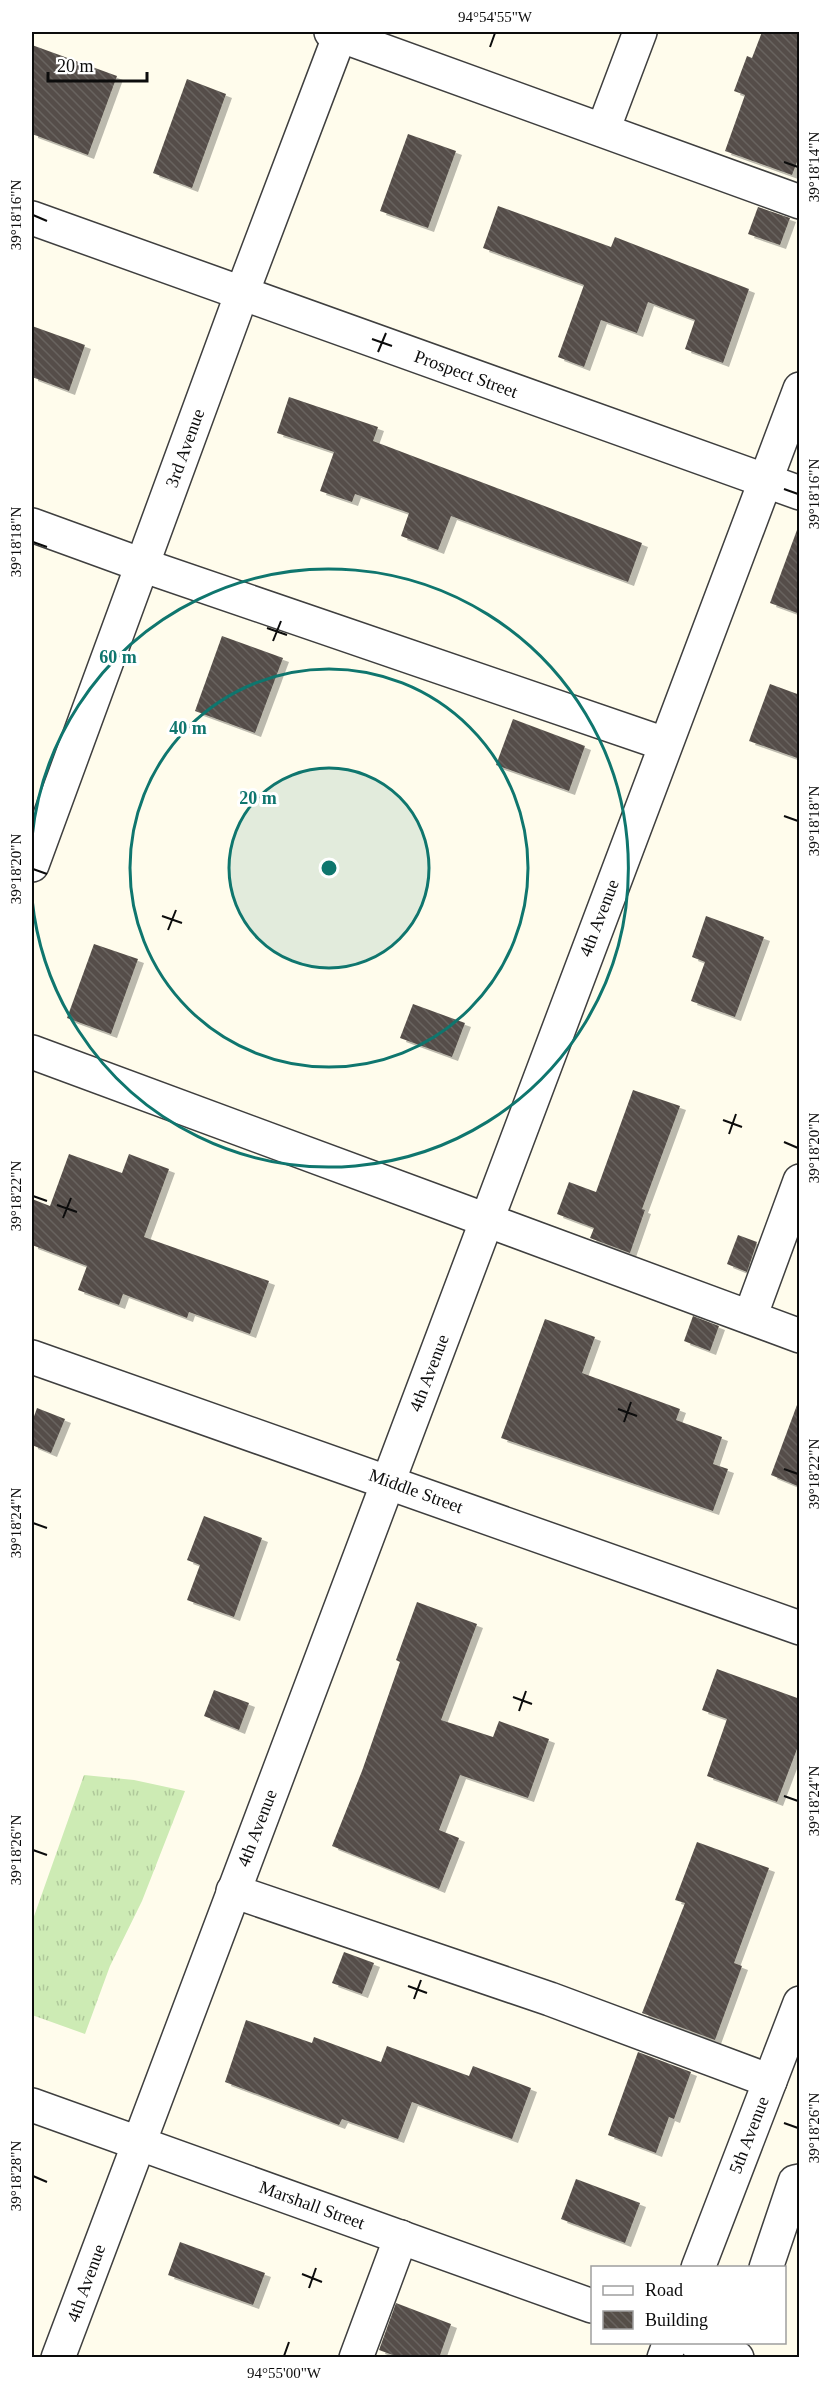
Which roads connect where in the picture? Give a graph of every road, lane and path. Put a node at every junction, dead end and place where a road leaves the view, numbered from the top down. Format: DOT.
graph roads {
  1 [pos="640,32"];
  2 [pos="338,33"];
  3 [pos="603,130"];
  4 [pos="800,202"];
  5 [pos="32,218"];
  6 [pos="242,293"];
  7 [pos="800,389"];
  8 [pos="763,480"];
  9 [pos="800,493"];
  10 [pos="32,525"];
  11 [pos="142,565"];
  12 [pos="665,744"];
  13 [pos="32,865"];
  14 [pos="32,1052"];
  15 [pos="800,1181"];
  16 [pos="486,1220"];
  17 [pos="750,1317"];
  18 [pos="800,1336"];
  19 [pos="32,1357"];
  20 [pos="388,1480"];
  21 [pos="800,1628"];
  22 [pos="233,1891"];
  23 [pos="800,2003"];
  24 [pos="770,2081"];
  25 [pos="32,2105"];
  26 [pos="138,2142"];
  27 [pos="800,2181"];
  28 [pos="401,2237"];
  29 [pos="699,2266"];
  30 [pos="766,2266"];
  31 [pos="591,2306"];
  32 [pos="670,2344"];
  33 [pos="698,2344"];
  34 [pos="58,2358"];
  35 [pos="356,2358"];
  36 [pos="664,2358"];
  37 [pos="737,2358"];
  1 -- 3 [label="street"];
  2 -- 3 [label="street"];
  2 -- 6 [label="street, 3rd Avenue"];
  3 -- 4 [label="street"];
  5 -- 6 [label="street, Prospect Street"];
  6 -- 8 [label="street, Prospect Street"];
  6 -- 11 [label="street, 3rd Avenue"];
  7 -- 8 [label="street, 4th Avenue"];
  8 -- 9 [label="street, Prospect Street"];
  8 -- 12 [label="street, 4th Avenue"];
  10 -- 11 [label="street"];
  11 -- 12 [label="street"];
  11 -- 13 [label="street, 3rd Avenue"];
  12 -- 16 [label="street, 4th Avenue"];
  14 -- 16 [label="street"];
  15 -- 17 [label="street"];
  16 -- 17 [label="street"];
  16 -- 20 [label="street, 4th Avenue"];
  17 -- 18 [label="street"];
  19 -- 20 [label="street, Middle Street"];
  20 -- 21 [label="street, Middle Street"];
  20 -- 22 [label="street, 4th Avenue"];
  22 -- 24 [label="street"];
  22 -- 26 [label="street, 4th Avenue"];
  23 -- 24 [label="street, 5th Avenue"];
  24 -- 29 [label="street, 5th Avenue"];
  25 -- 26 [label="street, Marshall Street"];
  26 -- 28 [label="street, Marshall Street"];
  26 -- 34 [label="street, 4th Avenue"];
  27 -- 30 [label="street"];
  28 -- 31 [label="street, Marshall Street"];
  28 -- 35 [label="street"];
  32 -- 36 [label="street"];
  33 -- 37 [label="street"];
}
